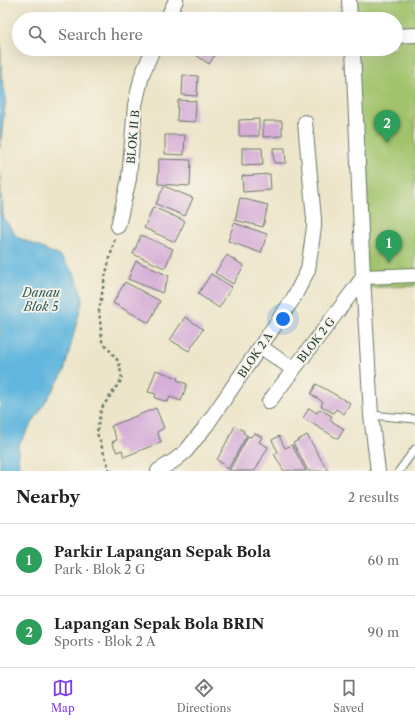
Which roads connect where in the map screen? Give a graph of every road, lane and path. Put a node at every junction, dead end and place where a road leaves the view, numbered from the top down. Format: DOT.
graph roads {
  1 [pos="176,0"];
  2 [pos="349,0"];
  3 [pos="170,12"];
  4 [pos="350,12"];
  5 [pos="415,35"];
  6 [pos="403,36"];
  7 [pos="150,56"];
  8 [pos="353,56"];
  9 [pos="305,122"];
  10 [pos="118,226"];
  11 [pos="415,275"];
  12 [pos="363,277"];
  13 [pos="260,348"];
  14 [pos="294,369"];
  15 [pos="269,402"];
  16 [pos="371,415"];
  17 [pos="415,419"];
  18 [pos="415,449"];
  19 [pos="110,471"];
  20 [pos="158,471"];
  21 [pos="378,471"];
  22 [pos="398,471"];
  1 -- 3 [label="street"];
  2 -- 4 [label="street"];
  5 -- 6 [label="street"];
  7 -- 10 [label="street, BLOK II B"];
  8 -- 12 [label="street"];
  9 -- 13 [label="street, BLOK 2 A"];
  10 -- 19 [label="path"];
  11 -- 12 [label="street"];
  12 -- 14 [label="street, BLOK 2 G"];
  12 -- 16 [label="street"];
  13 -- 14 [label="street"];
  13 -- 20 [label="street, BLOK 2 A"];
  14 -- 15 [label="street, BLOK 2 G"];
  16 -- 17 [label="lane"];
  16 -- 21 [label="street"];
  18 -- 22 [label="lane"];
}
